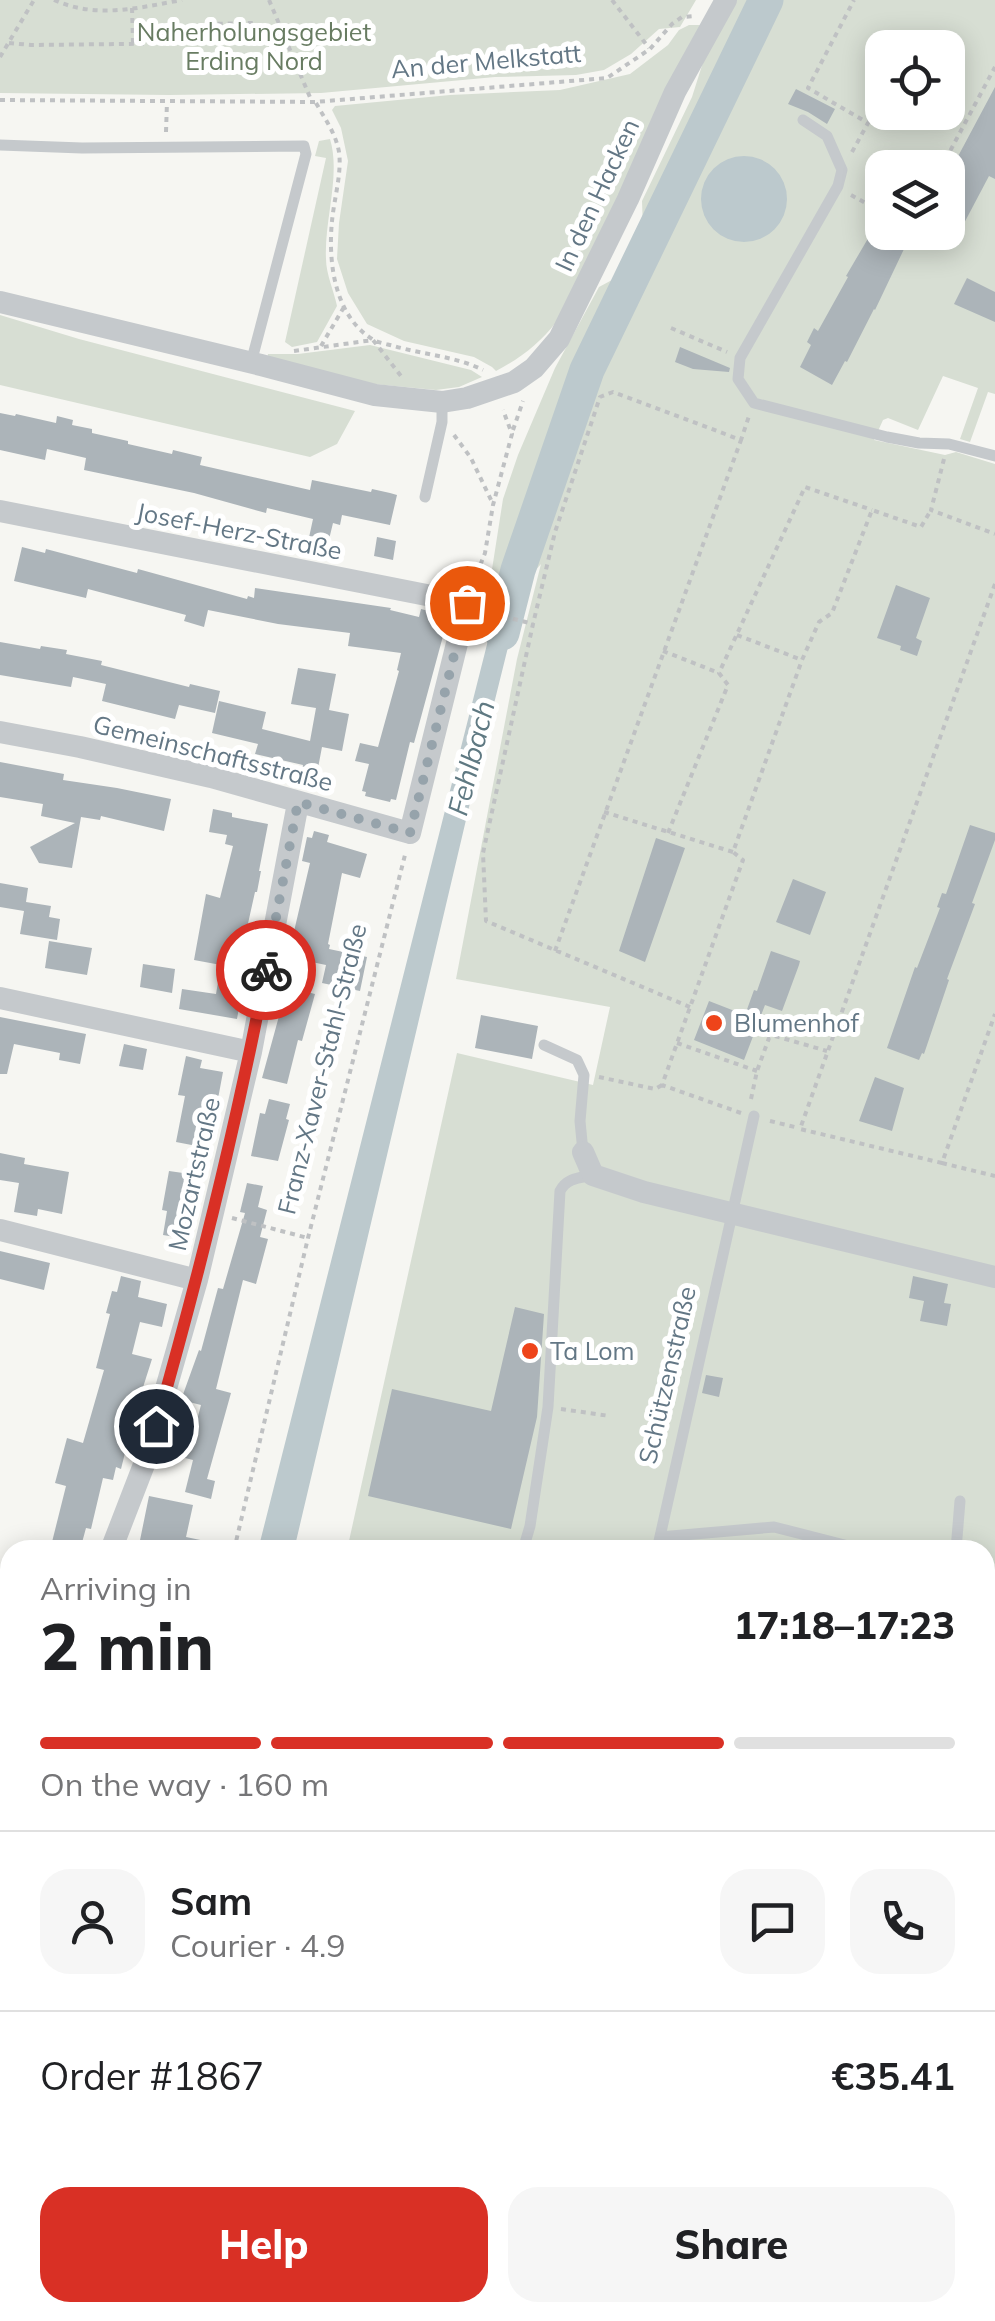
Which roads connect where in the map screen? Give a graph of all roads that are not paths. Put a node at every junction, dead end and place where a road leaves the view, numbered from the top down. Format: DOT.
graph roads {
  1 [pos="726,0"];
  2 [pos="803,120"];
  3 [pos="0,145"];
  4 [pos="0,302"];
  5 [pos="251,362"];
  6 [pos="442,402"];
  7 [pos="995,456"];
  8 [pos="425,497"];
  9 [pos="0,511"];
  10 [pos="0,732"];
  11 [pos="298,802"];
  12 [pos="410,833"];
  13 [pos="0,998"];
  14 [pos="544,1045"];
  15 [pos="251,1052"];
  16 [pos="751,1116"];
  17 [pos="583,1152"];
  18 [pos="593,1176"];
  19 [pos="732,1212"];
  20 [pos="0,1230"];
  21 [pos="995,1277"];
  22 [pos="197,1280"];
  23 [pos="960,1501"];
  24 [pos="114,1540"];
  25 [pos="526,1540"];
  26 [pos="659,1540"];
  27 [pos="681,1540"];
  28 [pos="823,1540"];
  29 [pos="957,1540"];
  1 -- 6 [label="street, In den Hacken"];
  2 -- 7 [label="lane"];
  3 -- 5 [label="lane"];
  4 -- 5 [label="street"];
  5 -- 6 [label="street"];
  6 -- 8 [label="lane"];
  9 -- 12 [label="street, Josef-Herz-Straße"];
  10 -- 11 [label="street, Gemeinschaftsstraße"];
  11 -- 12 [label="street, Gemeinschaftsstraße"];
  11 -- 15 [label="street, Mozartstraße"];
  13 -- 15 [label="street"];
  14 -- 17 [label="lane"];
  15 -- 22 [label="street, Mozartstraße"];
  16 -- 19 [label="lane, Schützenstraße"];
  17 -- 18 [label="street"];
  18 -- 19 [label="street"];
  18 -- 25 [label="lane"];
  19 -- 21 [label="street"];
  19 -- 26 [label="lane, Schützenstraße"];
  20 -- 22 [label="street"];
  22 -- 24 [label="street, Mozartstraße"];
  23 -- 29 [label="lane"];
  27 -- 28 [label="lane"];
}
